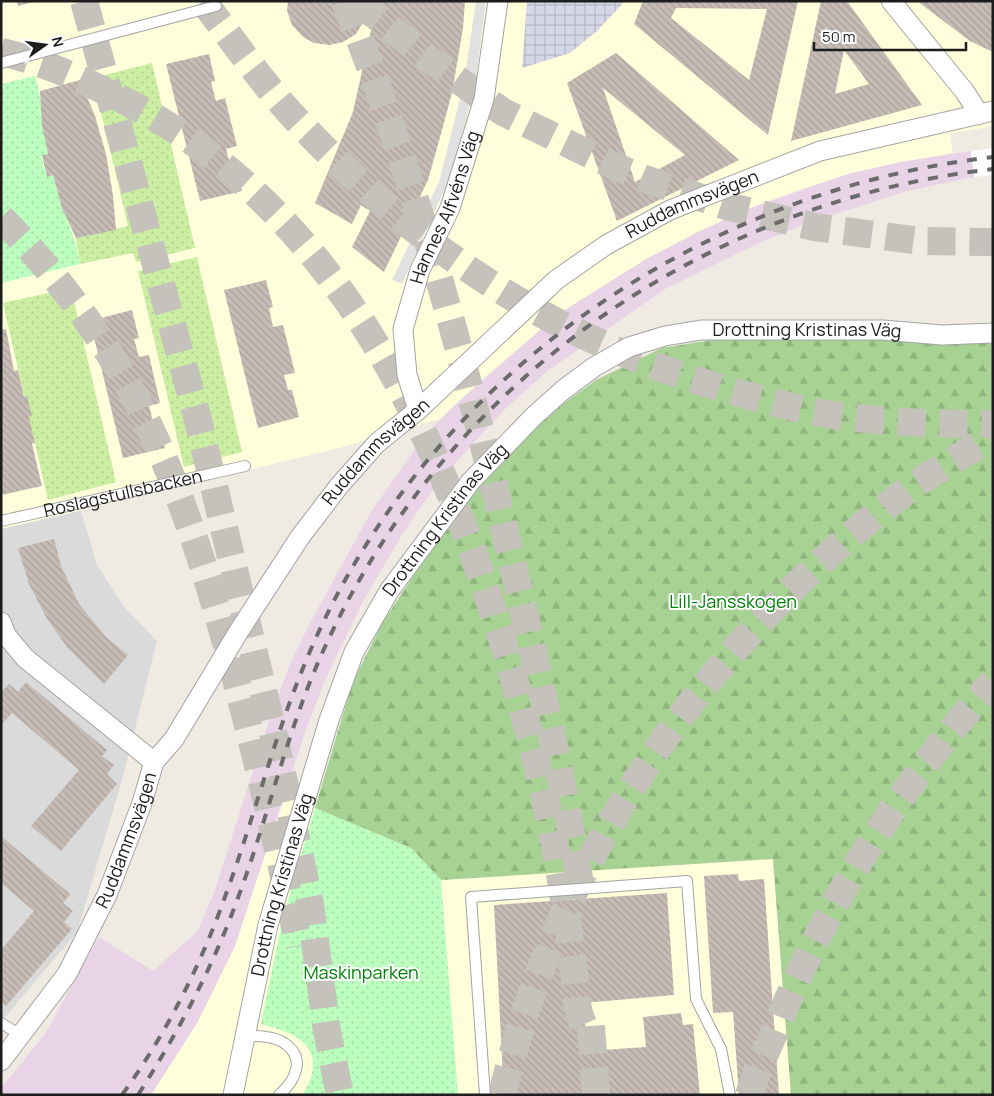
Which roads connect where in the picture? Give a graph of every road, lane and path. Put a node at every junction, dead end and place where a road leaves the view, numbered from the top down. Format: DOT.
graph roads {
  1 [pos="498,1"];
  2 [pos="892,1"];
  3 [pos="216,6"];
  4 [pos="1,63"];
  5 [pos="986,112"];
  6 [pos="993,332"];
  7 [pos="418,410"];
  8 [pos="245,466"];
  9 [pos="1,521"];
  10 [pos="3,633"];
  11 [pos="154,762"];
  12 [pos="1,1023"];
  13 [pos="22,1036"];
  14 [pos="246,1036"];
  15 [pos="1,1062"];
  16 [pos="233,1095"];
  17 [pos="279,1095"];
  18 [pos="485,1095"];
  19 [pos="730,1095"];
  1 -- 7 [label="street, Hannes Alfvéns Väg"];
  2 -- 5 [label="street"];
  3 -- 4 [label="lane"];
  5 -- 7 [label="street, Ruddammsvägen"];
  6 -- 14 [label="street, Drottning Kristinas Väg"];
  7 -- 11 [label="street, Ruddammsvägen"];
  8 -- 9 [label="lane, Roslagstullsbacken"];
  10 -- 11 [label="street"];
  11 -- 13 [label="street, Ruddammsvägen"];
  12 -- 13 [label="lane"];
  13 -- 15 [label="street, Ruddammsvägen"];
  14 -- 16 [label="street, Drottning Kristinas Väg"];
  14 -- 17 [label="lane"];
  18 -- 19 [label="lane"];
}
